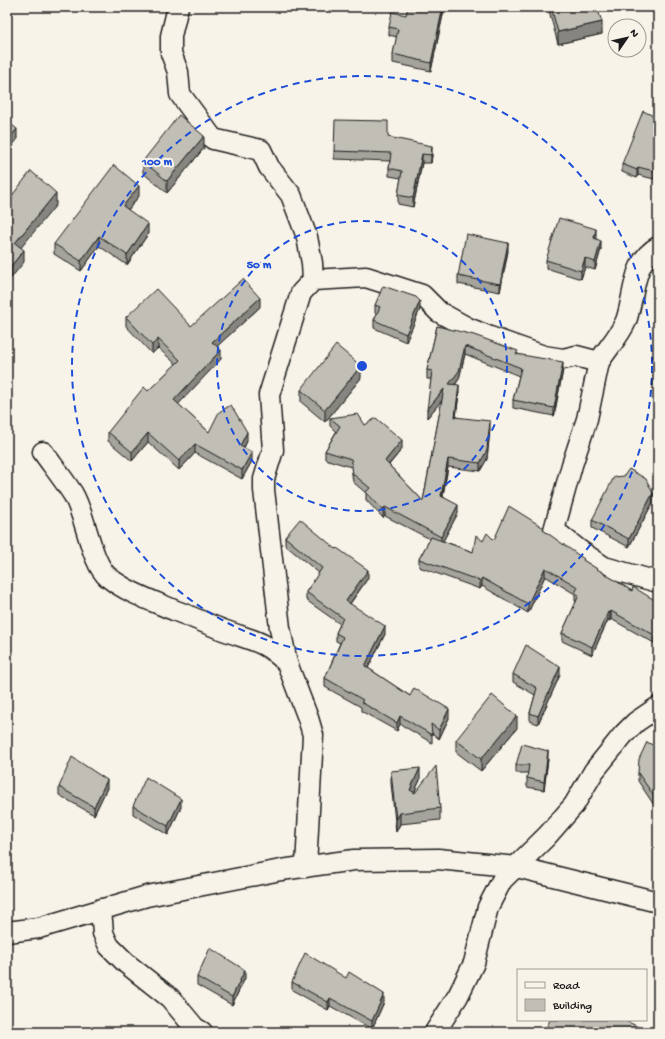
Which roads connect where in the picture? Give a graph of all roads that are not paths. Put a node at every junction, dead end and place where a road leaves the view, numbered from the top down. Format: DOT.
graph roads {
  1 [pos="178,7"];
  2 [pos="658,247"];
  3 [pos="313,280"];
  4 [pos="599,362"];
  5 [pos="43,452"];
  6 [pos="658,582"];
  7 [pos="287,663"];
  8 [pos="658,707"];
  9 [pos="306,866"];
  10 [pos="516,867"];
  11 [pos="658,902"];
  12 [pos="101,909"];
  13 [pos="7,932"];
  14 [pos="202,1032"];
  15 [pos="435,1032"];
  1 -- 3 [label="street"];
  2 -- 4 [label="street"];
  3 -- 4 [label="street"];
  3 -- 7 [label="street"];
  4 -- 6 [label="street"];
  5 -- 7 [label="street"];
  7 -- 9 [label="street"];
  8 -- 10 [label="street"];
  9 -- 10 [label="street"];
  9 -- 12 [label="street"];
  10 -- 11 [label="street"];
  10 -- 15 [label="street"];
  12 -- 13 [label="street"];
  12 -- 14 [label="street"];
}
